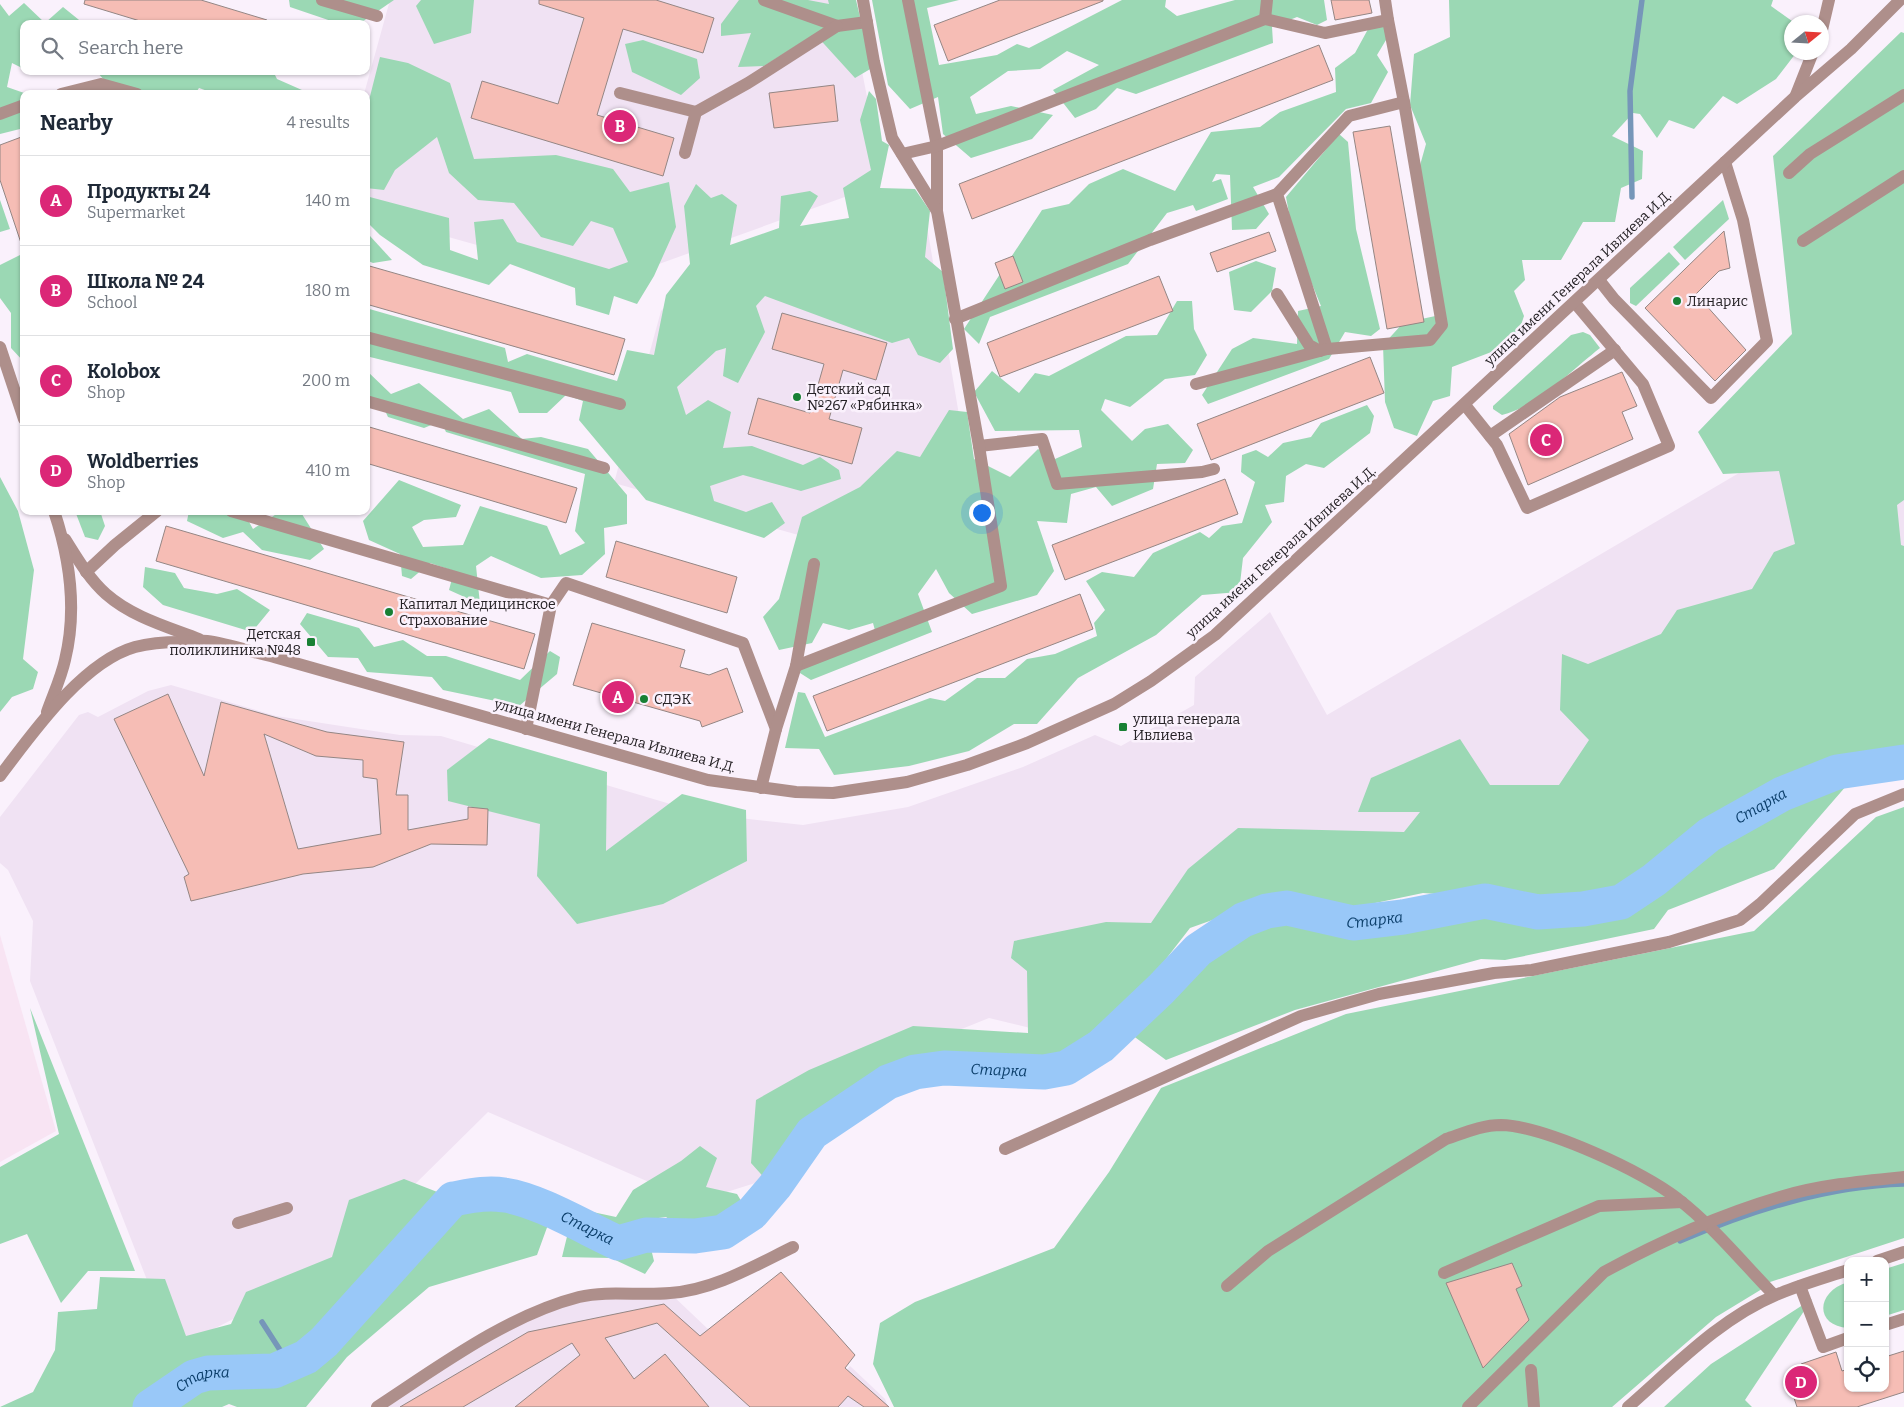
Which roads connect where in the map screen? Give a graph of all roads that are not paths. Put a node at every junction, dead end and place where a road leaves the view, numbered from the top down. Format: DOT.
graph roads {
  1 [pos="322,0"];
  2 [pos="764,0"];
  3 [pos="862,0"];
  4 [pos="908,0"];
  5 [pos="1267,0"];
  6 [pos="1385,0"];
  7 [pos="1829,0"];
  8 [pos="1900,0"];
  9 [pos="1826,15"];
  10 [pos="377,16"];
  11 [pos="1265,19"];
  12 [pos="1388,20"];
  13 [pos="867,22"];
  14 [pos="837,26"];
  15 [pos="1810,60"];
  16 [pos="77,90"];
  17 [pos="123,90"];
  18 [pos="620,93"];
  19 [pos="1904,95"];
  20 [pos="1795,97"];
  21 [pos="1404,102"];
  22 [pos="20,106"];
  23 [pos="696,112"];
  24 [pos="0,114"];
  25 [pos="937,146"];
  26 [pos="685,154"];
  27 [pos="902,154"];
  28 [pos="1725,162"];
  29 [pos="1789,173"];
  30 [pos="1904,176"];
  31 [pos="1277,194"];
  32 [pos="937,211"];
  33 [pos="1803,242"];
  34 [pos="1599,280"];
  35 [pos="1277,294"];
  36 [pos="1575,302"];
  37 [pos="955,319"];
  38 [pos="370,337"];
  39 [pos="0,347"];
  40 [pos="1324,350"];
  41 [pos="1615,350"];
  42 [pos="1196,384"];
  43 [pos="370,402"];
  44 [pos="620,404"];
  45 [pos="1465,405"];
  46 [pos="20,408"];
  47 [pos="1490,436"];
  48 [pos="979,446"];
  49 [pos="604,468"];
  50 [pos="1214,469"];
  51 [pos="55,515"];
  52 [pos="152,515"];
  53 [pos="245,515"];
  54 [pos="62,535"];
  55 [pos="814,564"];
  56 [pos="86,572"];
  57 [pos="551,605"];
  58 [pos="206,641"];
  59 [pos="796,666"];
  60 [pos="46,714"];
  61 [pos="526,729"];
  62 [pos="776,729"];
  63 [pos="0,776"];
  64 [pos="761,788"];
  65 [pos="1904,794"];
  66 [pos="1005,1149"];
  67 [pos="1904,1177"];
  68 [pos="1682,1202"];
  69 [pos="287,1208"];
  70 [pos="238,1223"];
  71 [pos="1705,1224"];
  72 [pos="793,1247"];
  73 [pos="1904,1252"];
  74 [pos="1889,1257"];
  75 [pos="1844,1271"];
  76 [pos="1444,1274"];
  77 [pos="1227,1286"];
  78 [pos="1800,1286"];
  79 [pos="1774,1295"];
  80 [pos="1904,1319"];
  81 [pos="1889,1324"];
  82 [pos="1844,1339"];
  83 [pos="1531,1370"];
  84 [pos="377,1407"];
  85 [pos="1468,1407"];
  86 [pos="1534,1407"];
  87 [pos="1628,1407"];
  1 -- 10 [label="street"];
  2 -- 14 [label="street"];
  3 -- 13 [label="street"];
  4 -- 25 [label="street"];
  5 -- 11 [label="street"];
  6 -- 12 [label="street"];
  7 -- 9 [label="street"];
  8 -- 20 [label="street, улица имени Генерала Ивлиева И.Д."];
  11 -- 12 [label="street"];
  11 -- 25 [label="street"];
  12 -- 21 [label="street"];
  13 -- 14 [label="street"];
  13 -- 27 [label="street"];
  14 -- 23 [label="street"];
  15 -- 20 [label="street"];
  16 -- 17 [label="street"];
  18 -- 23 [label="street"];
  19 -- 29 [label="street"];
  20 -- 28 [label="street, улица имени Генерала Ивлиева И.Д."];
  21 -- 31 [label="street"];
  21 -- 40 [label="street"];
  22 -- 24 [label="street"];
  23 -- 26 [label="street"];
  25 -- 27 [label="street"];
  25 -- 32 [label="street"];
  27 -- 32 [label="street"];
  28 -- 34 [label="street, улица имени Генерала Ивлиева И.Д."];
  28 -- 34 [label="street"];
  30 -- 33 [label="street"];
  31 -- 37 [label="street"];
  31 -- 40 [label="street"];
  32 -- 37 [label="street"];
  34 -- 36 [label="street, улица имени Генерала Ивлиева И.Д."];
  35 -- 40 [label="street"];
  36 -- 41 [label="street"];
  36 -- 45 [label="street, улица имени Генерала Ивлиева И.Д."];
  37 -- 48 [label="street"];
  38 -- 44 [label="street"];
  39 -- 46 [label="street"];
  40 -- 42 [label="street"];
  41 -- 47 [label="street"];
  41 -- 47 [label="street"];
  43 -- 49 [label="street"];
  45 -- 47 [label="street"];
  45 -- 64 [label="street, улица имени Генерала Ивлиева И.Д."];
  48 -- 50 [label="street"];
  48 -- 59 [label="street"];
  51 -- 54 [label="street"];
  52 -- 56 [label="street"];
  53 -- 57 [label="street"];
  54 -- 56 [label="street"];
  54 -- 60 [label="street"];
  55 -- 59 [label="street"];
  56 -- 58 [label="street"];
  57 -- 61 [label="street"];
  57 -- 62 [label="street"];
  58 -- 60 [label="street, улица имени Генерала Ивлиева И.Д."];
  58 -- 61 [label="street, улица имени Генерала Ивлиева И.Д."];
  59 -- 62 [label="street"];
  60 -- 63 [label="street, улица имени Генерала Ивлиева И.Д."];
  61 -- 64 [label="street, улица имени Генерала Ивлиева И.Д."];
  62 -- 64 [label="street"];
  65 -- 66 [label="street"];
  67 -- 71 [label="street"];
  68 -- 71 [label="street"];
  68 -- 76 [label="street"];
  68 -- 77 [label="street"];
  69 -- 70 [label="street"];
  71 -- 79 [label="street"];
  71 -- 85 [label="street"];
  72 -- 84 [label="street"];
  73 -- 74 [label="street"];
  75 -- 78 [label="street"];
  78 -- 79 [label="street"];
  78 -- 82 [label="street"];
  79 -- 87 [label="street"];
  80 -- 81 [label="street"];
  83 -- 86 [label="street"];
}
